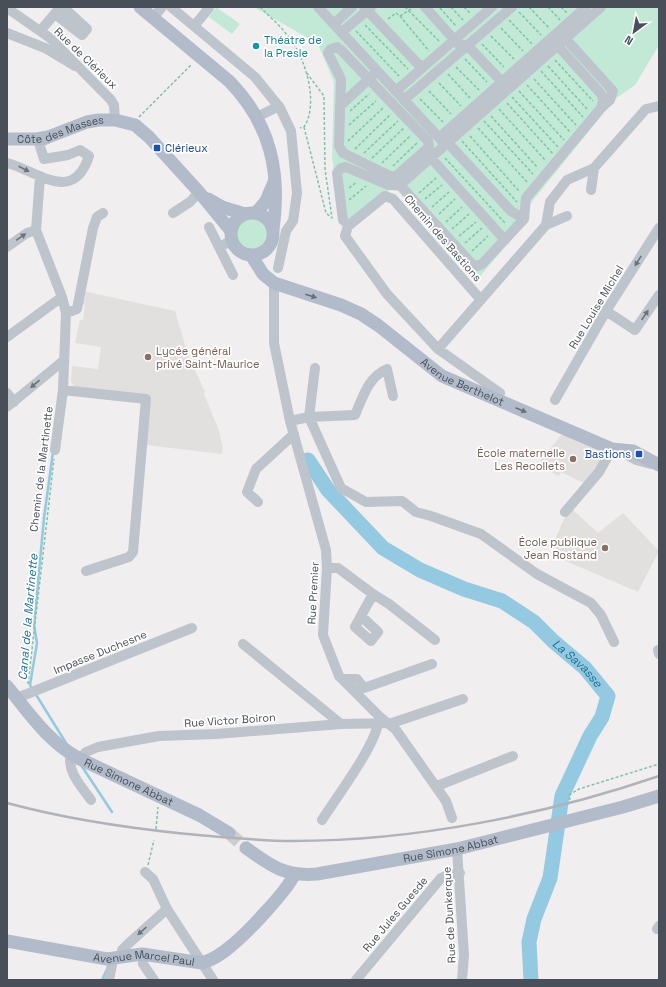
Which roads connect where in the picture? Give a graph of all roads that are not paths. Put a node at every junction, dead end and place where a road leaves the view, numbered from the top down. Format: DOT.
graph roads {
  1 [pos="140,7"];
  2 [pos="162,7"];
  3 [pos="318,7"];
  4 [pos="351,7"];
  5 [pos="425,7"];
  6 [pos="492,7"];
  7 [pos="513,7"];
  8 [pos="586,7"];
  9 [pos="601,7"];
  10 [pos="7,8"];
  11 [pos="209,8"];
  12 [pos="367,8"];
  13 [pos="60,9"];
  14 [pos="177,9"];
  15 [pos="477,12"];
  16 [pos="153,18"];
  17 [pos="334,24"];
  18 [pos="194,26"];
  19 [pos="40,31"];
  20 [pos="342,32"];
  21 [pos="7,33"];
  22 [pos="455,39"];
  23 [pos="560,39"];
  24 [pos="467,45"];
  25 [pos="424,66"];
  26 [pos="82,69"];
  27 [pos="378,70"];
  28 [pos="507,85"];
  29 [pos="397,90"];
  30 [pos="405,99"];
  31 [pos="279,106"];
  32 [pos="340,106"];
  33 [pos="659,106"];
  34 [pos="397,108"];
  35 [pos="257,118"];
  36 [pos="113,124"];
  37 [pos="64,131"];
  38 [pos="7,140"];
  39 [pos="39,145"];
  40 [pos="441,147"];
  41 [pos="157,148"];
  42 [pos="7,163"];
  43 [pos="594,168"];
  44 [pos="40,177"];
  45 [pos="275,178"];
  46 [pos="398,182"];
  47 [pos="591,190"];
  48 [pos="199,192"];
  49 [pos="103,213"];
  50 [pos="173,213"];
  51 [pos="250,214"];
  52 [pos="567,216"];
  53 [pos="524,219"];
  54 [pos="343,220"];
  55 [pos="546,225"];
  56 [pos="209,227"];
  57 [pos="659,228"];
  58 [pos="36,230"];
  59 [pos="286,231"];
  60 [pos="273,233"];
  61 [pos="231,236"];
  62 [pos="505,240"];
  63 [pos="7,247"];
  64 [pos="219,247"];
  65 [pos="266,250"];
  66 [pos="251,255"];
  67 [pos="278,268"];
  68 [pos="233,276"];
  69 [pos="274,283"];
  70 [pos="659,294"];
  71 [pos="62,296"];
  72 [pos="481,300"];
  73 [pos="606,311"];
  74 [pos="66,313"];
  75 [pos="7,337"];
  76 [pos="438,348"];
  77 [pos="63,361"];
  78 [pos="315,368"];
  79 [pos="63,390"];
  80 [pos="7,393"];
  81 [pos="393,396"];
  82 [pos="497,400"];
  83 [pos="555,400"];
  84 [pos="11,404"];
  85 [pos="309,417"];
  86 [pos="290,421"];
  87 [pos="294,434"];
  88 [pos="614,449"];
  89 [pos="55,450"];
  90 [pos="659,465"];
  91 [pos="258,502"];
  92 [pos="565,512"];
  93 [pos="327,568"];
  94 [pos="86,571"];
  95 [pos="373,594"];
  96 [pos="362,617"];
  97 [pos="192,628"];
  98 [pos="435,640"];
  99 [pos="614,642"];
  100 [pos="243,644"];
  101 [pos="432,664"];
  102 [pos="344,679"];
  103 [pos="7,686"];
  104 [pos="22,696"];
  105 [pos="463,699"];
  106 [pos="382,723"];
  107 [pos="341,724"];
  108 [pos="513,756"];
  109 [pos="76,757"];
  110 [pos="436,786"];
  111 [pos="659,796"];
  112 [pos="91,800"];
  113 [pos="452,818"];
  114 [pos="322,820"];
  115 [pos="229,833"];
  116 [pos="246,848"];
  117 [pos="457,849"];
  118 [pos="145,872"];
  119 [pos="460,873"];
  120 [pos="294,875"];
  121 [pos="167,909"];
  122 [pos="7,940"];
  123 [pos="142,954"];
  124 [pos="118,957"];
  125 [pos="202,962"];
  126 [pos="109,980"];
  127 [pos="154,980"];
  128 [pos="213,980"];
  129 [pos="356,980"];
  130 [pos="462,980"];
  1 -- 16 [label="main road"];
  2 -- 16 [label="street"];
  3 -- 17 [label="street"];
  4 -- 17 [label="street"];
  5 -- 22 [label="street"];
  6 -- 15 [label="street"];
  7 -- 24 [label="street"];
  8 -- 23 [label="street"];
  9 -- 23 [label="street"];
  10 -- 19 [label="street, Rue de Clérieux"];
  11 -- 18 [label="street"];
  12 -- 20 [label="street"];
  12 -- 25 [label="street"];
  13 -- 19 [label="street"];
  14 -- 18 [label="street"];
  15 -- 22 [label="street"];
  16 -- 35 [label="main road"];
  17 -- 20 [label="street"];
  18 -- 31 [label="street"];
  19 -- 26 [label="street, Rue de Clérieux"];
  20 -- 27 [label="street"];
  21 -- 26 [label="street"];
  22 -- 24 [label="street"];
  22 -- 25 [label="street"];
  23 -- 28 [label="street"];
  23 -- 28 [label="street"];
  23 -- 53 [label="street"];
  24 -- 28 [label="street"];
  24 -- 30 [label="street"];
  25 -- 29 [label="street"];
  26 -- 36 [label="street, Rue de Clérieux"];
  27 -- 29 [label="street"];
  27 -- 34 [label="street"];
  28 -- 40 [label="street"];
  29 -- 30 [label="street"];
  30 -- 40 [label="street"];
  31 -- 35 [label="street"];
  31 -- 59 [label="street"];
  32 -- 34 [label="street"];
  32 -- 34 [label="street"];
  32 -- 46 [label="street"];
  33 -- 43 [label="street"];
  34 -- 46 [label="street"];
  35 -- 45 [label="main road"];
  36 -- 37 [label="main road, Côte des Masses"];
  36 -- 39 [label="main road, Côte des Masses"];
  36 -- 41 [label="main road"];
  36 -- 41 [label="main road"];
  37 -- 38 [label="main road, Côte des Masses"];
  37 -- 39 [label="street"];
  38 -- 39 [label="main road, Côte des Masses"];
  39 -- 44 [label="street"];
  40 -- 46 [label="street"];
  40 -- 53 [label="street"];
  40 -- 62 [label="street"];
  41 -- 48 [label="main road"];
  42 -- 44 [label="street, one-way"];
  43 -- 47 [label="street"];
  43 -- 55 [label="street"];
  44 -- 58 [label="street"];
  45 -- 51 [label="main road"];
  45 -- 60 [label="main road"];
  46 -- 54 [label="street"];
  46 -- 62 [label="street"];
  48 -- 50 [label="street"];
  48 -- 51 [label="main road"];
  48 -- 61 [label="main road"];
  49 -- 74 [label="street"];
  51 -- 60 [label="main road"];
  51 -- 61 [label="main road"];
  52 -- 55 [label="street"];
  53 -- 62 [label="street"];
  55 -- 72 [label="street"];
  56 -- 64 [label="street"];
  57 -- 73 [label="street, Rue Louise Michel, one-way"];
  63 -- 58 [label="street, one-way"];
  58 -- 71 [label="street, Chemin de la Martinette"];
  59 -- 60 [label="street"];
  59 -- 67 [label="street"];
  60 -- 65 [label="main road"];
  61 -- 64 [label="street"];
  61 -- 66 [label="main road"];
  64 -- 68 [label="street"];
  65 -- 66 [label="main road"];
  65 -- 69 [label="main road"];
  66 -- 69 [label="main road, Avenue Berthelot"];
  69 -- 82 [label="main road, Avenue Berthelot, one-way"];
  69 -- 86 [label="street, Rue Premier"];
  73 -- 70 [label="street, one-way"];
  71 -- 74 [label="street, Chemin de la Martinette"];
  71 -- 75 [label="street"];
  72 -- 76 [label="street"];
  72 -- 76 [label="street, Chemin des Bastions"];
  73 -- 83 [label="street, Rue Louise Michel"];
  74 -- 77 [label="street, Chemin de la Martinette"];
  76 -- 82 [label="street, Chemin des Bastions"];
  77 -- 79 [label="street, Chemin de la Martinette"];
  77 -- 84 [label="street, one-way"];
  78 -- 85 [label="street"];
  79 -- 89 [label="street, Chemin de la Martinette"];
  79 -- 94 [label="street"];
  80 -- 84 [label="street"];
  81 -- 85 [label="street"];
  82 -- 88 [label="main road, Avenue Berthelot, one-way"];
  85 -- 86 [label="street"];
  85 -- 99 [label="street"];
  86 -- 87 [label="street, Rue Premier"];
  87 -- 91 [label="street"];
  87 -- 93 [label="street, Rue Premier"];
  88 -- 90 [label="main road, Avenue Berthelot"];
  88 -- 92 [label="street"];
  93 -- 95 [label="street"];
  93 -- 102 [label="street, Rue Premier"];
  95 -- 96 [label="street"];
  95 -- 98 [label="street"];
  97 -- 104 [label="street, Impasse Duchesne"];
  100 -- 107 [label="street"];
  101 -- 102 [label="street"];
  102 -- 106 [label="street, Rue Premier"];
  103 -- 104 [label="main road, Rue Simone Abbat"];
  104 -- 109 [label="main road, Rue Simone Abbat"];
  105 -- 106 [label="street, Rue Victor Boiron"];
  106 -- 107 [label="street, Rue Victor Boiron"];
  106 -- 110 [label="street, Rue Premier"];
  106 -- 114 [label="street"];
  107 -- 109 [label="street, Rue Victor Boiron"];
  108 -- 110 [label="street"];
  109 -- 112 [label="street"];
  109 -- 115 [label="main road, Rue Simone Abbat"];
  110 -- 113 [label="street, Rue Premier"];
  111 -- 117 [label="main road, Rue Simone Abbat"];
  116 -- 120 [label="main road, Rue Simone Abbat"];
  117 -- 119 [label="street, Rue de Dunkerque"];
  117 -- 120 [label="main road, Rue Simone Abbat"];
  118 -- 121 [label="street"];
  119 -- 129 [label="street, Rue Jules Guesde"];
  119 -- 130 [label="street, Rue de Dunkerque"];
  120 -- 125 [label="main road, Avenue Marcel Paul"];
  121 -- 124 [label="street, one-way"];
  121 -- 125 [label="street"];
  122 -- 124 [label="main road, Avenue Marcel Paul"];
  123 -- 124 [label="main road, Avenue Marcel Paul"];
  123 -- 125 [label="main road, Avenue Marcel Paul"];
  123 -- 127 [label="street"];
  124 -- 126 [label="street"];
  125 -- 128 [label="street"];
}
